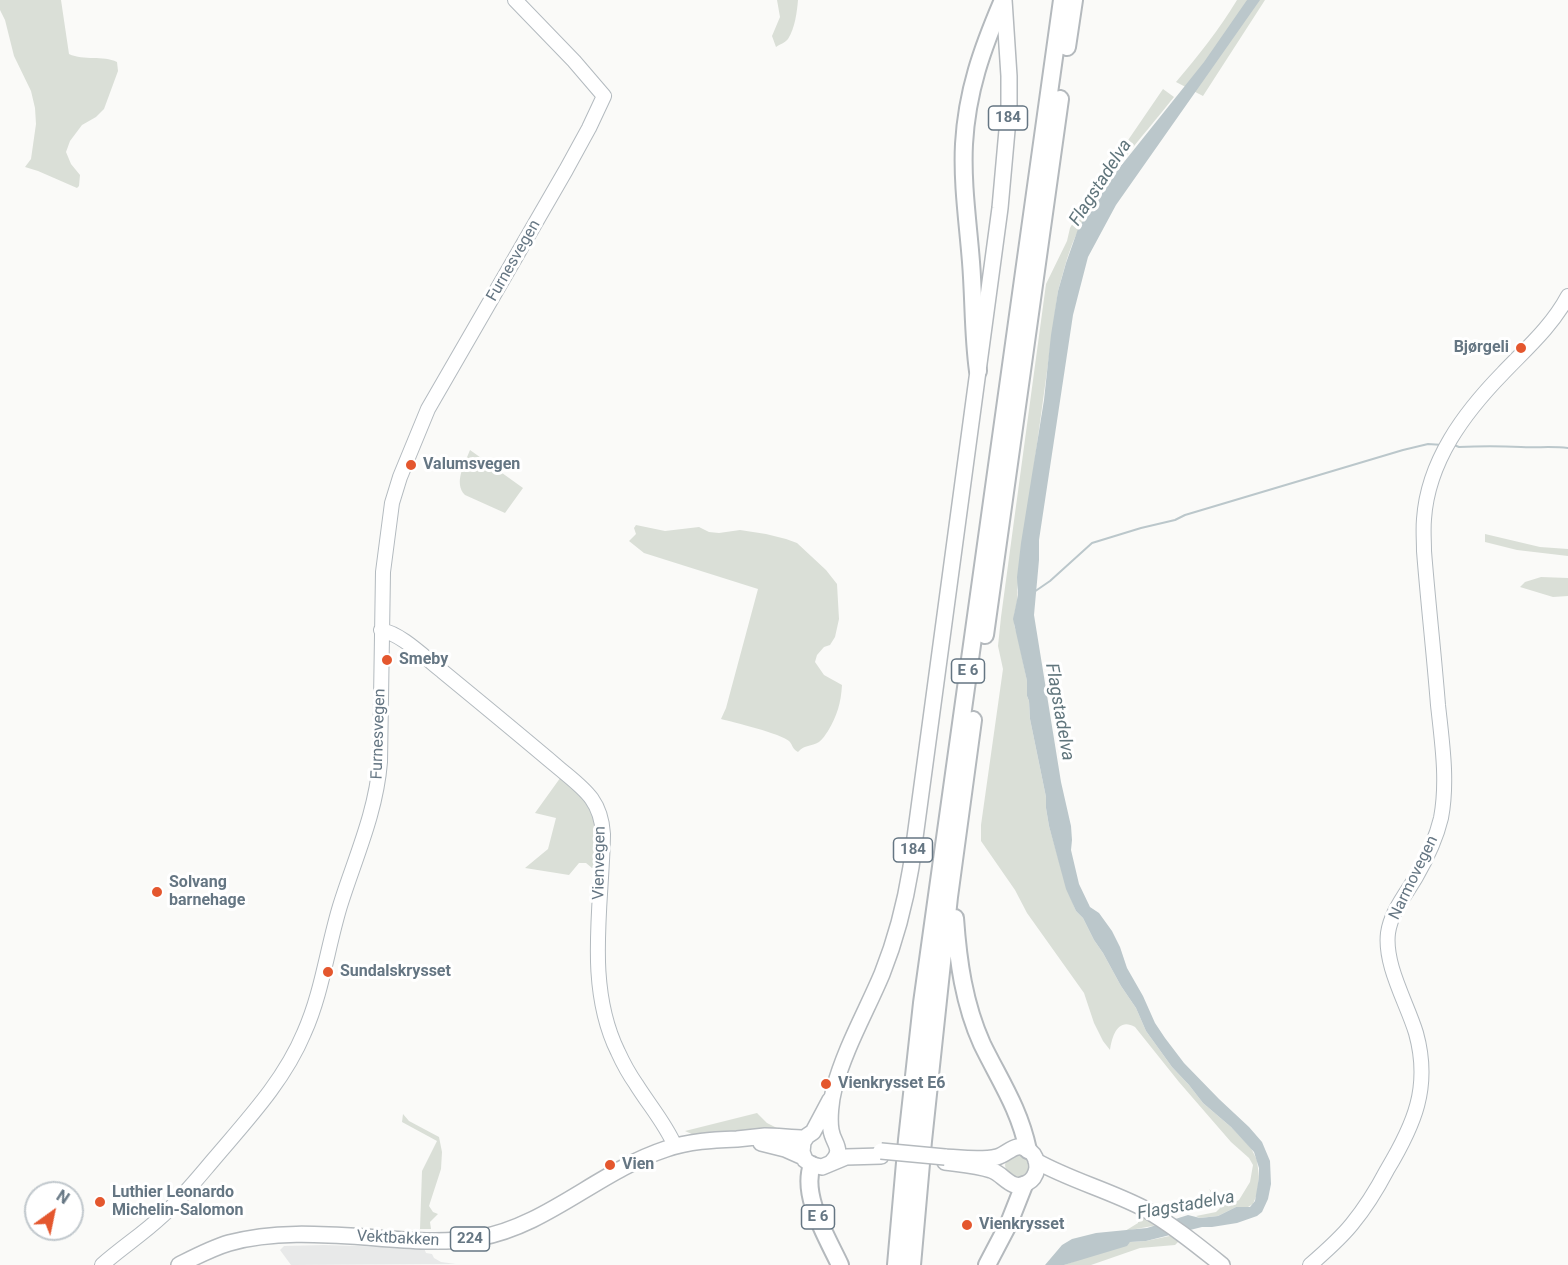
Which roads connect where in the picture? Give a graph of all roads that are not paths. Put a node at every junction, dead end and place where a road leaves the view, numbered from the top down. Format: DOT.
graph roads {
  1 [pos="516,0"];
  2 [pos="1004,0"];
  3 [pos="1062,0"];
  4 [pos="1074,0"];
  5 [pos="1568,296"];
  6 [pos="978,371"];
  7 [pos="381,630"];
  8 [pos="949,897"];
  9 [pos="832,1097"];
  10 [pos="809,1135"];
  11 [pos="745,1138"];
  12 [pos="834,1139"];
  13 [pos="675,1146"];
  14 [pos="881,1154"];
  15 [pos="1002,1155"];
  16 [pos="1032,1155"];
  17 [pos="945,1160"];
  18 [pos="808,1161"];
  19 [pos="831,1163"];
  20 [pos="1001,1175"];
  21 [pos="1071,1178"];
  22 [pos="1028,1182"];
  23 [pos="102,1265"];
  24 [pos="179,1265"];
  25 [pos="840,1265"];
  26 [pos="896,1265"];
  27 [pos="912,1265"];
  28 [pos="987,1265"];
  29 [pos="1222,1265"];
  30 [pos="1310,1265"];
  1 -- 7 [label="main road, Furnesvegen"];
  2 -- 6 [label="main road, 184"];
  2 -- 6 [label="highway"];
  3 -- 26 [label="highway, E 6"];
  4 -- 8 [label="highway, E 6"];
  5 -- 30 [label="main road, Narmovegen"];
  6 -- 9 [label="main road, 184"];
  7 -- 13 [label="main road, Vienvegen"];
  7 -- 23 [label="main road, Furnesvegen"];
  8 -- 16 [label="highway, E 6"];
  8 -- 27 [label="highway, E 6"];
  9 -- 10 [label="main road, 184"];
  9 -- 12 [label="main road, 184"];
  10 -- 11 [label="main road, Vektbakken / 224"];
  10 -- 12 [label="main road, 224"];
  10 -- 18 [label="main road"];
  11 -- 13 [label="main road, Vektbakken / 224"];
  11 -- 18 [label="main road, Vektbakken / 224"];
  12 -- 14 [label="main road, 224"];
  12 -- 19 [label="main road"];
  13 -- 24 [label="main road, Vektbakken / 224"];
  14 -- 17 [label="main road, 224, bridge"];
  14 -- 19 [label="main road, 224"];
  15 -- 16 [label="main road, 224"];
  15 -- 17 [label="main road, 224"];
  15 -- 20 [label="main road"];
  16 -- 21 [label="main road, 224"];
  16 -- 22 [label="main road"];
  17 -- 20 [label="main road, 224"];
  18 -- 19 [label="main road, 224"];
  18 -- 25 [label="highway, E 6"];
  20 -- 22 [label="main road, 224"];
  21 -- 22 [label="main road, 224"];
  21 -- 29 [label="main road, 224"];
  22 -- 28 [label="highway"];
}
